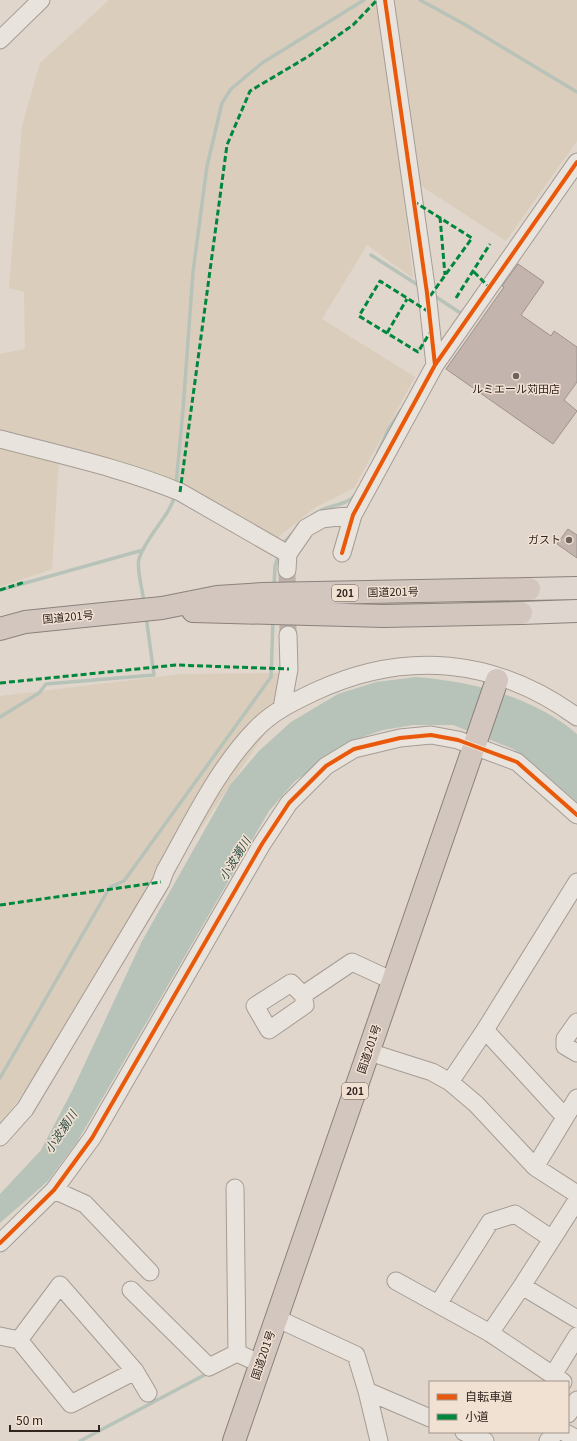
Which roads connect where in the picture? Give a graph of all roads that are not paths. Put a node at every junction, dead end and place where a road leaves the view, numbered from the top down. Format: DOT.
graph roads {
  1 [pos="41,0"];
  2 [pos="385,0"];
  3 [pos="0,40"];
  4 [pos="577,162"];
  5 [pos="435,364"];
  6 [pos="0,439"];
  7 [pos="353,515"];
  8 [pos="342,553"];
  9 [pos="577,588"];
  10 [pos="529,589"];
  11 [pos="162,608"];
  12 [pos="577,611"];
  13 [pos="521,613"];
  14 [pos="0,629"];
  15 [pos="288,635"];
  16 [pos="497,680"];
  17 [pos="282,708"];
  18 [pos="577,717"];
  19 [pos="474,744"];
  20 [pos="577,815"];
  21 [pos="577,882"];
  22 [pos="393,981"];
  23 [pos="303,996"];
  24 [pos="577,1022"];
  25 [pos="485,1030"];
  26 [pos="368,1052"];
  27 [pos="577,1053"];
  28 [pos="450,1082"];
  29 [pos="577,1098"];
  30 [pos="565,1117"];
  31 [pos="2,1131"];
  32 [pos="534,1167"];
  33 [pos="235,1188"];
  34 [pos="54,1190"];
  35 [pos="577,1194"];
  36 [pos="577,1200"];
  37 [pos="552,1239"];
  38 [pos="0,1243"];
  39 [pos="150,1272"];
  40 [pos="396,1281"];
  41 [pos="522,1286"];
  42 [pos="131,1290"];
  43 [pos="438,1304"];
  44 [pos="276,1318"];
  45 [pos="577,1319"];
  46 [pos="490,1333"];
  47 [pos="0,1336"];
  48 [pos="577,1336"];
  49 [pos="19,1340"];
  50 [pos="237,1353"];
  51 [pos="261,1364"];
  52 [pos="135,1371"];
  53 [pos="559,1381"];
  54 [pos="567,1381"];
  55 [pos="366,1391"];
  56 [pos="148,1393"];
  57 [pos="429,1418"];
  58 [pos="466,1433"];
  59 [pos="555,1433"];
  60 [pos="566,1433"];
  61 [pos="577,1439"];
  62 [pos="234,1441"];
  63 [pos="379,1441"];
  64 [pos="485,1441"];
  65 [pos="548,1441"];
  1 -- 3 [label="street"];
  2 -- 5 [label="street"];
  4 -- 5 [label="street"];
  5 -- 7 [label="street"];
  6 -- 7 [label="street"];
  7 -- 8 [label="street"];
  9 -- 10 [label="main road"];
  10 -- 11 [label="highway, 国道201号 / 201"];
  11 -- 13 [label="highway, 国道201号 / 201"];
  11 -- 14 [label="highway, 国道201号 / 201"];
  12 -- 13 [label="main road"];
  15 -- 17 [label="street"];
  16 -- 19 [label="highway, 国道201号 / 201"];
  17 -- 18 [label="street"];
  17 -- 31 [label="street"];
  19 -- 20 [label="street"];
  19 -- 22 [label="highway, 国道201号 / 201"];
  19 -- 34 [label="street"];
  21 -- 25 [label="street"];
  22 -- 23 [label="street"];
  22 -- 26 [label="highway, 国道201号 / 201"];
  24 -- 27 [label="street"];
  25 -- 28 [label="street"];
  25 -- 30 [label="street"];
  26 -- 28 [label="street"];
  26 -- 44 [label="highway, 国道201号 / 201"];
  28 -- 32 [label="street"];
  29 -- 30 [label="street"];
  30 -- 32 [label="street"];
  32 -- 35 [label="street"];
  33 -- 50 [label="street"];
  34 -- 38 [label="street"];
  34 -- 39 [label="street"];
  36 -- 37 [label="street"];
  37 -- 41 [label="street"];
  37 -- 43 [label="street"];
  40 -- 43 [label="street"];
  41 -- 45 [label="street"];
  41 -- 46 [label="street"];
  42 -- 50 [label="street"];
  43 -- 46 [label="street"];
  44 -- 51 [label="highway, 国道201号 / 201"];
  44 -- 55 [label="street"];
  46 -- 53 [label="street"];
  47 -- 49 [label="street"];
  48 -- 54 [label="street"];
  49 -- 52 [label="street"];
  49 -- 52 [label="street"];
  50 -- 51 [label="street"];
  51 -- 62 [label="highway, 国道201号 / 201"];
  52 -- 56 [label="street"];
  55 -- 57 [label="street"];
  55 -- 63 [label="street"];
  58 -- 64 [label="street"];
  59 -- 65 [label="street"];
  60 -- 61 [label="street"];
}
